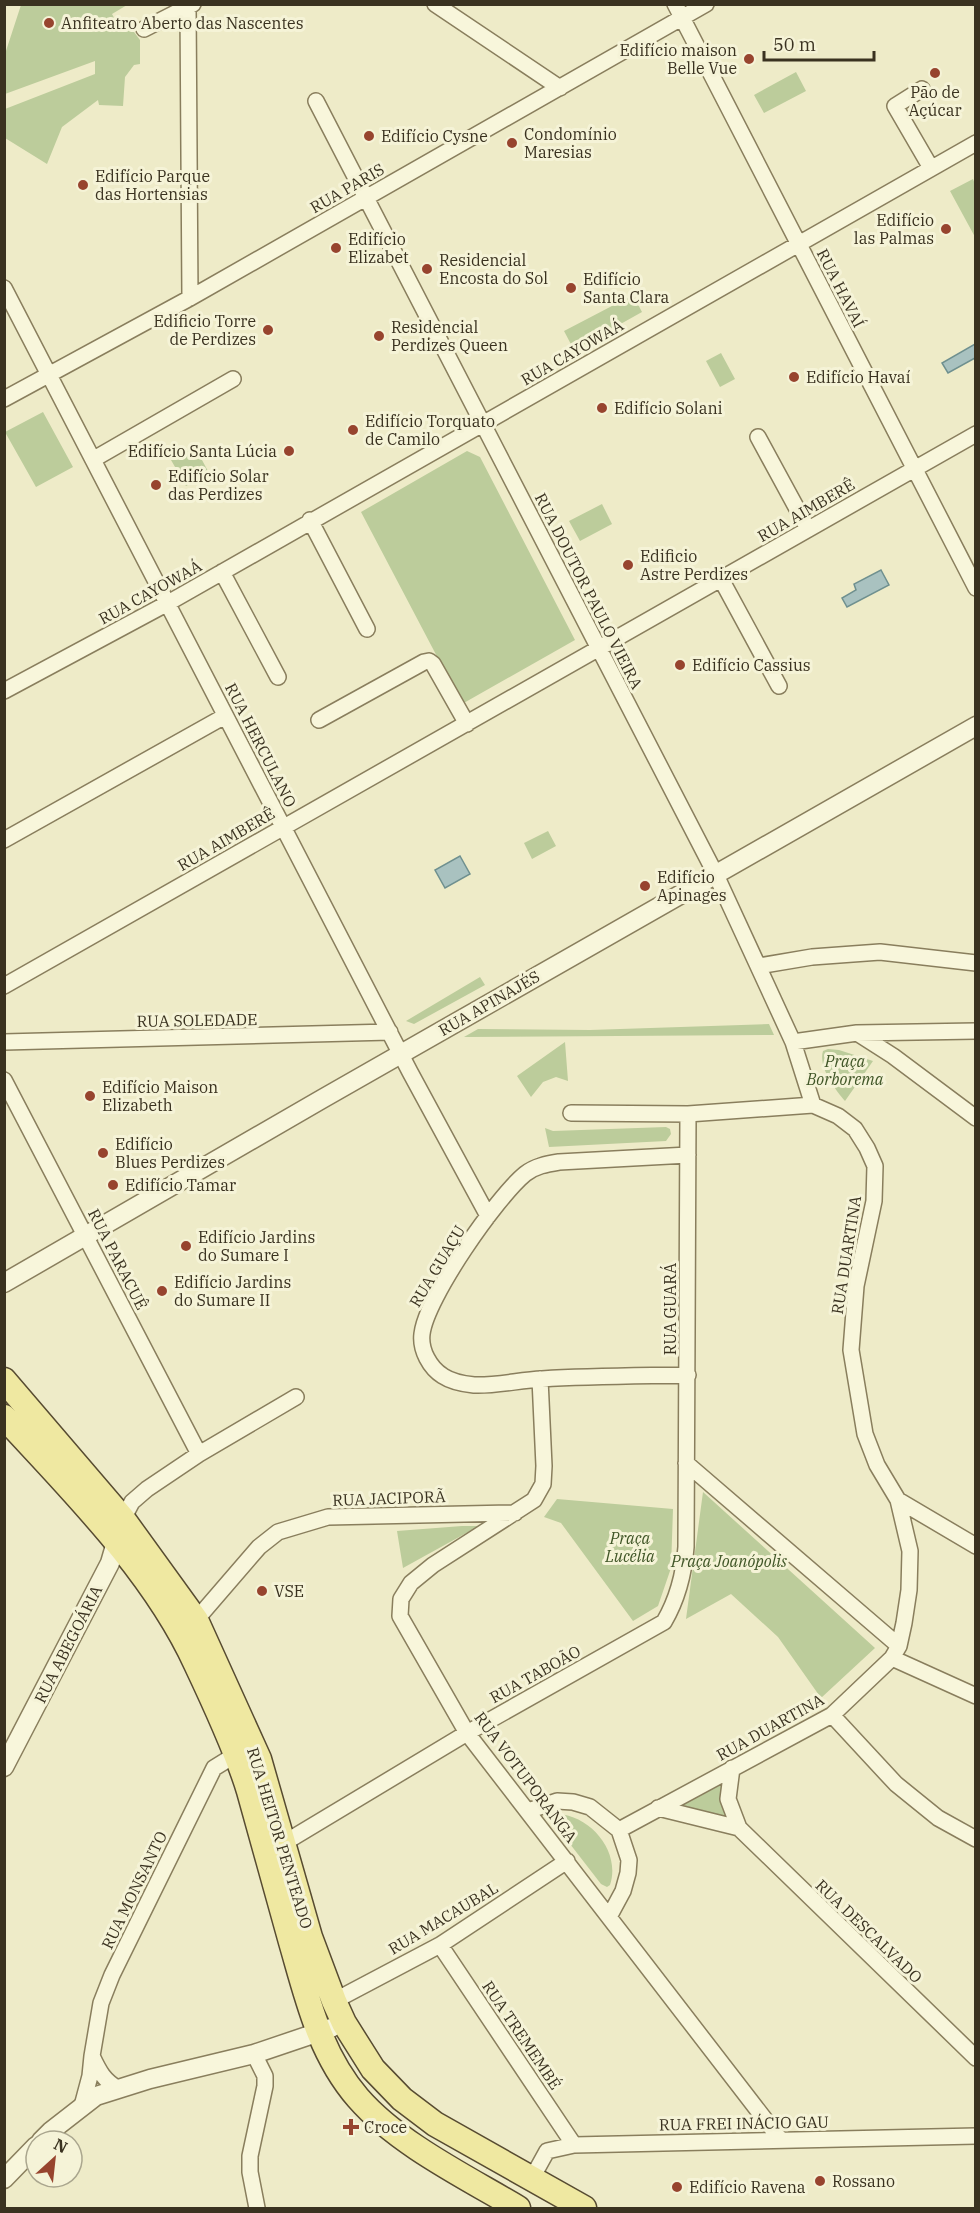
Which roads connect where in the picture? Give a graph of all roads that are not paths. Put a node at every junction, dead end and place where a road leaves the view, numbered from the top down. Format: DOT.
graph roads {
  1 [pos="435,4"];
  2 [pos="706,4"];
  3 [pos="191,6"];
  4 [pos="678,11"];
  5 [pos="144,29"];
  6 [pos="560,88"];
  7 [pos="922,89"];
  8 [pos="316,101"];
  9 [pos="975,143"];
  10 [pos="931,168"];
  11 [pos="366,198"];
  12 [pos="798,244"];
  13 [pos="4,288"];
  14 [pos="190,298"];
  15 [pos="51,375"];
  16 [pos="233,379"];
  17 [pos="4,399"];
  18 [pos="482,423"];
  19 [pos="975,434"];
  20 [pos="758,437"];
  21 [pos="94,459"];
  22 [pos="914,468"];
  23 [pos="310,520"];
  24 [pos="808,529"];
  25 [pos="222,572"];
  26 [pos="721,579"];
  27 [pos="975,588"];
  28 [pos="168,603"];
  29 [pos="367,629"];
  30 [pos="599,650"];
  31 [pos="278,677"];
  32 [pos="779,686"];
  33 [pos="4,691"];
  34 [pos="225,716"];
  35 [pos="319,720"];
  36 [pos="467,724"];
  37 [pos="975,726"];
  38 [pos="283,827"];
  39 [pos="4,840"];
  40 [pos="716,875"];
  41 [pos="975,963"];
  42 [pos="759,966"];
  43 [pos="4,986"];
  44 [pos="975,1031"];
  45 [pos="390,1032"];
  46 [pos="857,1033"];
  47 [pos="4,1042"];
  48 [pos="793,1042"];
  49 [pos="401,1054"];
  50 [pos="4,1080"];
  51 [pos="813,1106"];
  52 [pos="571,1113"];
  53 [pos="688,1114"];
  54 [pos="975,1118"];
  55 [pos="688,1155"];
  56 [pos="488,1216"];
  57 [pos="86,1235"];
  58 [pos="4,1283"];
  59 [pos="688,1375"];
  60 [pos="540,1379"];
  61 [pos="4,1380"];
  62 [pos="296,1397"];
  63 [pos="4,1417"];
  64 [pos="199,1454"];
  65 [pos="686,1463"];
  66 [pos="898,1500"];
  67 [pos="515,1513"];
  68 [pos="123,1519"];
  69 [pos="117,1543"];
  70 [pos="975,1546"];
  71 [pos="196,1620"];
  72 [pos="895,1652"];
  73 [pos="975,1696"];
  74 [pos="832,1716"];
  75 [pos="467,1734"];
  76 [pos="235,1755"];
  77 [pos="4,1767"];
  78 [pos="732,1768"];
  79 [pos="658,1808"];
  80 [pos="528,1810"];
  81 [pos="739,1828"];
  82 [pos="619,1830"];
  83 [pos="975,1839"];
  84 [pos="284,1843"];
  85 [pos="567,1861"];
  86 [pos="609,1917"];
  87 [pos="440,1945"];
  88 [pos="334,2001"];
  89 [pos="344,2023"];
  90 [pos="318,2033"];
  91 [pos="254,2054"];
  92 [pos="92,2056"];
  93 [pos="975,2058"];
  94 [pos="119,2089"];
  95 [pos="82,2106"];
  96 [pos="55,2129"];
  97 [pos="975,2136"];
  98 [pos="780,2139"];
  99 [pos="574,2145"];
  100 [pos="24,2158"];
  101 [pos="4,2179"];
  102 [pos="531,2180"];
  103 [pos="257,2208"];
  104 [pos="518,2208"];
  105 [pos="584,2208"];
  1 -- 6 [label="street"];
  2 -- 4 [label="street, RUA PARIS"];
  3 -- 5 [label="street"];
  3 -- 14 [label="street"];
  4 -- 6 [label="street, RUA PARIS"];
  4 -- 12 [label="street, RUA HAVAÍ"];
  6 -- 11 [label="street, RUA PARIS"];
  7 -- 10 [label="street"];
  8 -- 11 [label="street, RUA DOUTOR PAULO VIEIRA"];
  9 -- 10 [label="street, RUA CAYOWAÁ"];
  10 -- 12 [label="street, RUA CAYOWAÁ"];
  11 -- 14 [label="street, RUA PARIS"];
  11 -- 18 [label="street, RUA DOUTOR PAULO VIEIRA"];
  12 -- 18 [label="street, RUA CAYOWAÁ"];
  12 -- 22 [label="street, RUA HAVAÍ"];
  13 -- 15 [label="street, RUA HERCULANO"];
  14 -- 15 [label="street, RUA PARIS"];
  15 -- 17 [label="street, RUA PARIS"];
  15 -- 21 [label="street, RUA HERCULANO"];
  16 -- 21 [label="street"];
  18 -- 23 [label="street, RUA CAYOWAÁ"];
  18 -- 30 [label="street, RUA DOUTOR PAULO VIEIRA"];
  19 -- 22 [label="street, RUA AIMBERÊ"];
  20 -- 24 [label="street"];
  21 -- 28 [label="street, RUA HERCULANO"];
  22 -- 24 [label="street, RUA AIMBERÊ"];
  22 -- 27 [label="street, RUA HAVAÍ"];
  23 -- 25 [label="street, RUA CAYOWAÁ"];
  23 -- 29 [label="street"];
  24 -- 26 [label="street, RUA AIMBERÊ"];
  25 -- 28 [label="street, RUA CAYOWAÁ"];
  25 -- 31 [label="street"];
  26 -- 30 [label="street, RUA AIMBERÊ"];
  26 -- 32 [label="street"];
  28 -- 33 [label="street, RUA CAYOWAÁ"];
  28 -- 34 [label="street, RUA HERCULANO"];
  30 -- 36 [label="street, RUA AIMBERÊ"];
  30 -- 40 [label="street, RUA DOUTOR PAULO VIEIRA"];
  34 -- 38 [label="street, RUA HERCULANO"];
  34 -- 39 [label="street"];
  35 -- 36 [label="street"];
  36 -- 38 [label="street, RUA AIMBERÊ"];
  37 -- 40 [label="street, RUA APINAJÉS"];
  38 -- 43 [label="street, RUA AIMBERÊ"];
  38 -- 45 [label="street, RUA HERCULANO"];
  40 -- 42 [label="street, RUA DOUTOR PAULO VIEIRA"];
  40 -- 49 [label="street, RUA APINAJÉS"];
  41 -- 42 [label="street"];
  42 -- 48 [label="street, RUA DOUTOR PAULO VIEIRA"];
  44 -- 46 [label="street"];
  45 -- 47 [label="street, RUA SOLEDADE"];
  45 -- 49 [label="street, RUA HERCULANO"];
  46 -- 48 [label="street"];
  46 -- 54 [label="street"];
  48 -- 51 [label="street, RUA DOUTOR PAULO VIEIRA"];
  49 -- 56 [label="street, RUA HERCULANO"];
  49 -- 57 [label="street, RUA APINAJÉS"];
  50 -- 57 [label="street, RUA PARACUÊ"];
  51 -- 53 [label="street, RUA DUARTINA"];
  51 -- 66 [label="street, RUA DUARTINA"];
  52 -- 53 [label="street, RUA DUARTINA"];
  53 -- 55 [label="street, RUA GUARÁ"];
  55 -- 56 [label="street, RUA GUAÇU"];
  55 -- 59 [label="street, RUA GUARÁ"];
  56 -- 60 [label="street, RUA GUAÇU"];
  57 -- 58 [label="street, RUA APINAJÉS"];
  57 -- 64 [label="street, RUA PARACUÊ"];
  59 -- 60 [label="street, RUA GUAÇU"];
  59 -- 65 [label="street, RUA GUARÁ"];
  60 -- 67 [label="street, RUA VOTUPORANGA"];
  61 -- 68 [label="main road, RUA HEITOR PENTEADO"];
  62 -- 64 [label="street"];
  63 -- 69 [label="main road, RUA HEITOR PENTEADO"];
  64 -- 68 [label="street"];
  65 -- 72 [label="street"];
  65 -- 75 [label="street, RUA TABOÃO"];
  66 -- 70 [label="street"];
  66 -- 72 [label="street, RUA DUARTINA"];
  67 -- 71 [label="street, RUA JACIPORÃ"];
  67 -- 75 [label="street, RUA VOTUPORANGA"];
  68 -- 69 [label="street, RUA ABEGOÁRIA"];
  68 -- 71 [label="main road, RUA HEITOR PENTEADO"];
  69 -- 76 [label="main road, RUA HEITOR PENTEADO"];
  69 -- 77 [label="street, RUA ABEGOÁRIA"];
  71 -- 84 [label="main road, RUA HEITOR PENTEADO"];
  72 -- 73 [label="street"];
  72 -- 74 [label="street, RUA DUARTINA"];
  74 -- 78 [label="street, RUA DUARTINA"];
  74 -- 83 [label="street"];
  75 -- 80 [label="street, RUA VOTUPORANGA"];
  75 -- 84 [label="street, RUA TABOÃO"];
  76 -- 90 [label="main road, RUA HEITOR PENTEADO"];
  76 -- 92 [label="street, RUA MONSANTO"];
  78 -- 79 [label="street, RUA DUARTINA"];
  78 -- 81 [label="street, RUA DESCALVADO"];
  79 -- 81 [label="street"];
  79 -- 82 [label="street, RUA DUARTINA"];
  80 -- 82 [label="street"];
  80 -- 85 [label="street, RUA VOTUPORANGA"];
  81 -- 93 [label="street, RUA DESCALVADO"];
  82 -- 86 [label="street"];
  84 -- 88 [label="main road, RUA HEITOR PENTEADO"];
  85 -- 86 [label="street, RUA VOTUPORANGA"];
  85 -- 87 [label="street, RUA MACAUBAL"];
  86 -- 98 [label="street, RUA VOTUPORANGA"];
  87 -- 88 [label="street, RUA MACAUBAL"];
  87 -- 99 [label="street, RUA TREMEMBÉ"];
  88 -- 89 [label="main road, RUA HEITOR PENTEADO"];
  89 -- 90 [label="street"];
  89 -- 102 [label="main road, RUA HEITOR PENTEADO"];
  90 -- 91 [label="street"];
  90 -- 104 [label="main road, RUA HEITOR PENTEADO"];
  91 -- 94 [label="street"];
  91 -- 103 [label="street"];
  92 -- 94 [label="street"];
  92 -- 95 [label="street, RUA MONSANTO"];
  94 -- 95 [label="street"];
  95 -- 96 [label="street"];
  97 -- 98 [label="street, RUA FREI INÁCIO GAU"];
  98 -- 99 [label="street, RUA FREI INÁCIO GAU"];
  99 -- 102 [label="street, RUA FREI INÁCIO GAU"];
  100 -- 101 [label="street"];
  102 -- 105 [label="main road, RUA HEITOR PENTEADO"];
}
